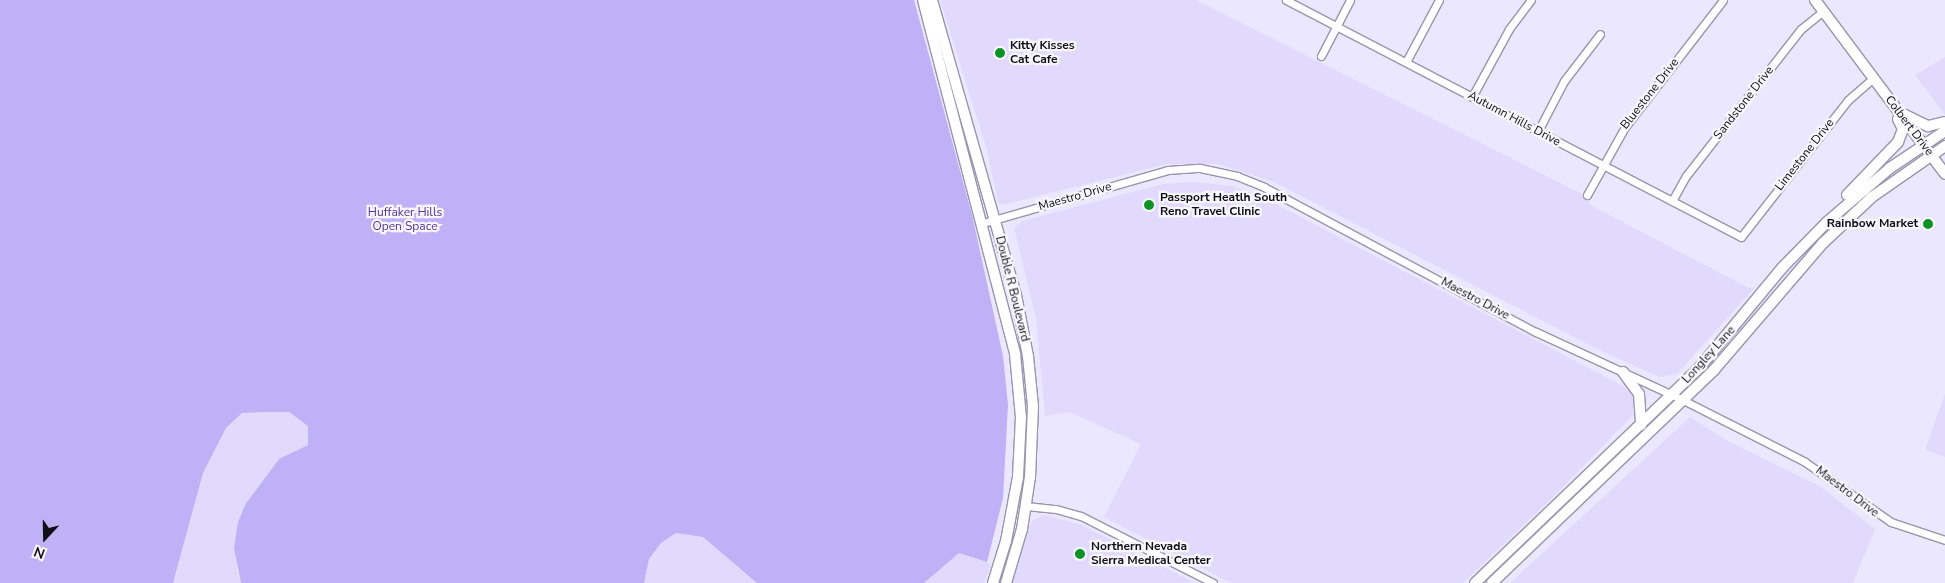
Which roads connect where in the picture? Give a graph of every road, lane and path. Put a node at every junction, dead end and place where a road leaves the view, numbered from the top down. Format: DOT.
graph roads {
  1 [pos="923,0"];
  2 [pos="932,0"];
  3 [pos="1286,0"];
  4 [pos="1350,0"];
  5 [pos="1438,0"];
  6 [pos="1531,0"];
  7 [pos="1815,0"];
  8 [pos="1719,1"];
  9 [pos="1823,11"];
  10 [pos="1336,26"];
  11 [pos="1600,34"];
  12 [pos="1322,56"];
  13 [pos="1406,62"];
  14 [pos="1873,78"];
  15 [pos="1472,97"];
  16 [pos="1893,106"];
  17 [pos="1945,122"];
  18 [pos="1538,131"];
  19 [pos="1945,131"];
  20 [pos="1923,145"];
  21 [pos="1945,146"];
  22 [pos="1930,155"];
  23 [pos="1602,165"];
  24 [pos="1945,174"];
  25 [pos="1587,195"];
  26 [pos="1672,201"];
  27 [pos="994,220"];
  28 [pos="983,223"];
  29 [pos="1820,228"];
  30 [pos="1741,237"];
  31 [pos="1623,372"];
  32 [pos="1673,395"];
  33 [pos="1683,400"];
  34 [pos="1640,425"];
  35 [pos="1026,506"];
  36 [pos="1945,540"];
  37 [pos="993,583"];
  38 [pos="1006,583"];
  39 [pos="1213,583"];
  40 [pos="1475,583"];
  41 [pos="1492,583"];
  1 -- 28 [label="main road, Double R Boulevard"];
  2 -- 27 [label="main road, Double R Boulevard"];
  3 -- 10 [label="street, Autumn Hills Drive"];
  4 -- 10 [label="street"];
  5 -- 13 [label="street"];
  6 -- 15 [label="street"];
  7 -- 9 [label="main road, Colbert Drive"];
  8 -- 23 [label="street, Bluestone Drive"];
  9 -- 14 [label="main road, Colbert Drive"];
  9 -- 26 [label="street, Sandstone Drive"];
  10 -- 12 [label="street"];
  10 -- 13 [label="street, Autumn Hills Drive"];
  11 -- 18 [label="street"];
  13 -- 15 [label="street, Autumn Hills Drive"];
  14 -- 16 [label="main road, Colbert Drive"];
  14 -- 30 [label="street, Limestone Drive"];
  15 -- 18 [label="street, Autumn Hills Drive"];
  16 -- 17 [label="main road"];
  16 -- 20 [label="main road, Colbert Drive"];
  16 -- 29 [label="main road"];
  18 -- 23 [label="street, Autumn Hills Drive"];
  19 -- 20 [label="main road, Longley Lane"];
  20 -- 22 [label="main road, Colbert Drive"];
  20 -- 29 [label="main road, Longley Lane"];
  21 -- 22 [label="main road, Longley Lane"];
  22 -- 24 [label="main road, Colbert Drive"];
  22 -- 33 [label="main road, Longley Lane"];
  23 -- 25 [label="street, Bluestone Drive"];
  23 -- 26 [label="street, Autumn Hills Drive"];
  26 -- 30 [label="street, Autumn Hills Drive"];
  27 -- 28 [label="street, Maestro Drive"];
  27 -- 31 [label="street, Maestro Drive"];
  27 -- 35 [label="main road, Double R Boulevard"];
  28 -- 37 [label="main road, Double R Boulevard"];
  29 -- 32 [label="main road, Longley Lane"];
  31 -- 32 [label="street, Maestro Drive"];
  31 -- 34 [label="main road"];
  32 -- 33 [label="street, Maestro Drive"];
  32 -- 34 [label="main road, Longley Lane"];
  33 -- 36 [label="street, Maestro Drive"];
  33 -- 41 [label="main road, Longley Lane"];
  34 -- 40 [label="main road, Longley Lane"];
  35 -- 38 [label="main road, Double R Boulevard"];
  35 -- 39 [label="street"];
}
